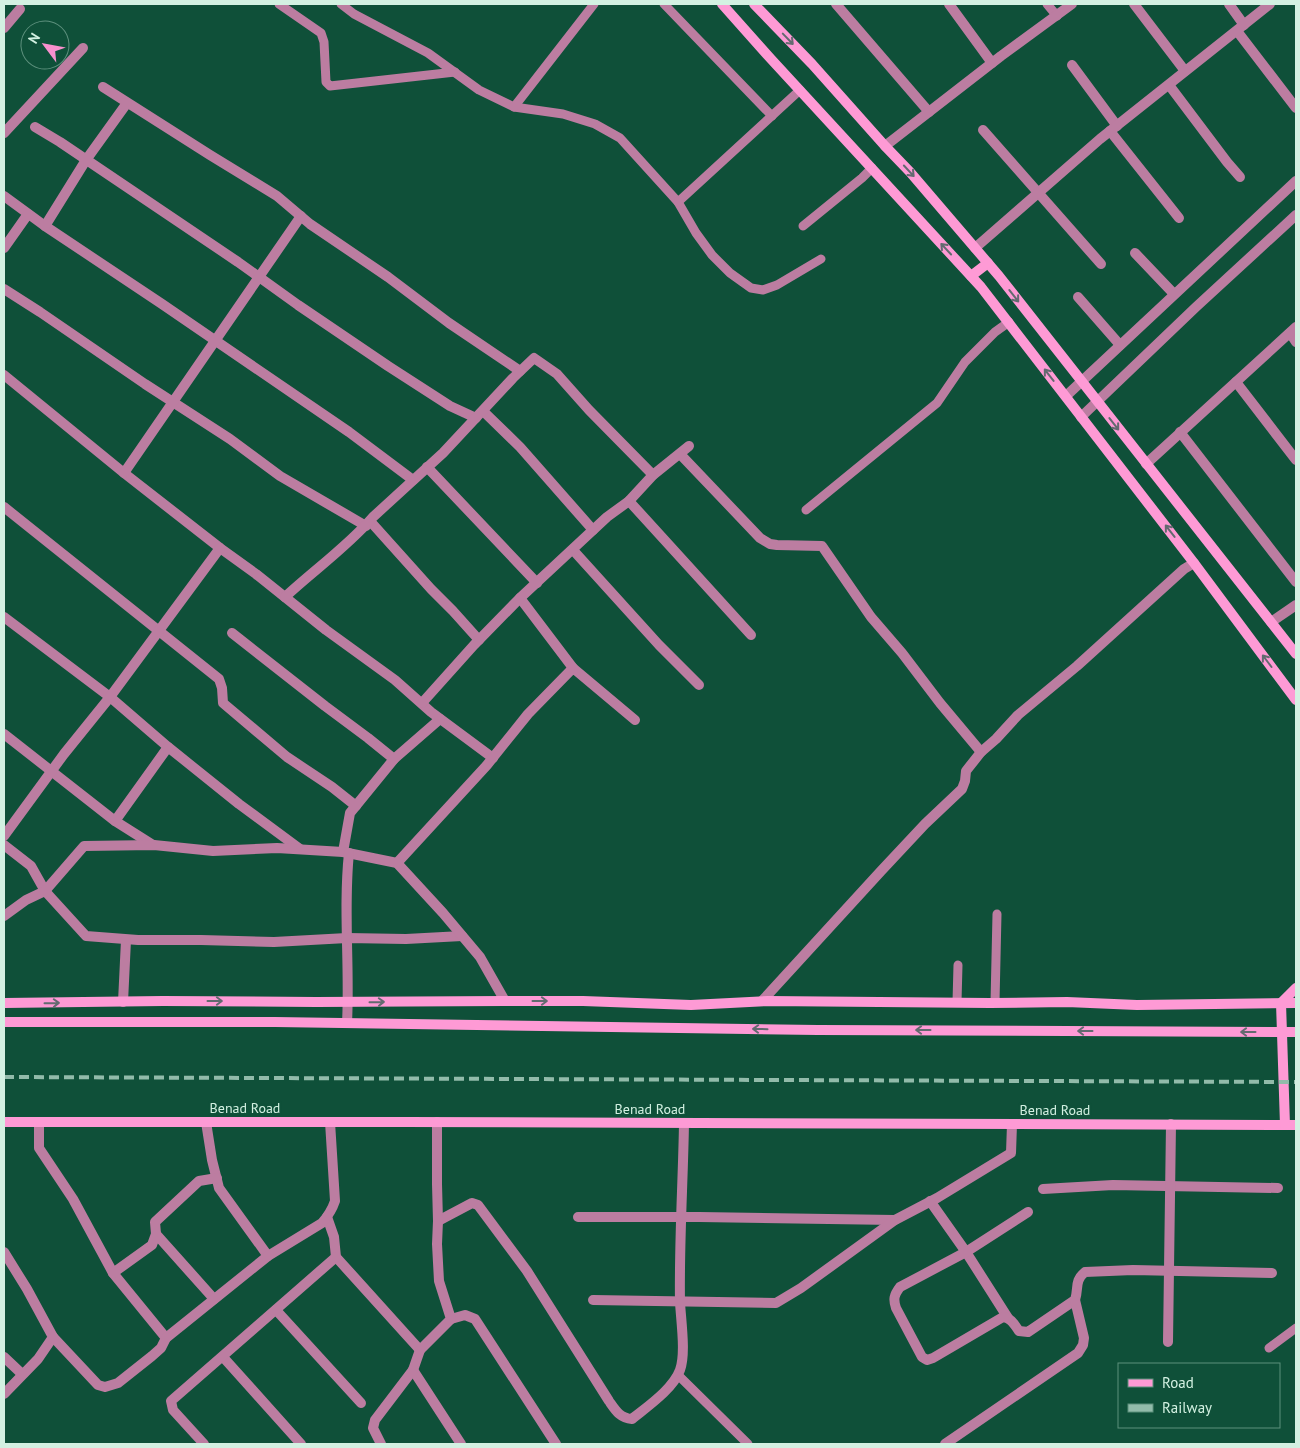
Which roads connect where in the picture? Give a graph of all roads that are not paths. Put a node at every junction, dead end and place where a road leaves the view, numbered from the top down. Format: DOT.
graph roads {
  1 [pos="279,4"];
  2 [pos="341,4"];
  3 [pos="594,4"];
  4 [pos="664,4"];
  5 [pos="722,4"];
  6 [pos="754,4"];
  7 [pos="836,4"];
  8 [pos="949,4"];
  9 [pos="1047,4"];
  10 [pos="1072,4"];
  11 [pos="1134,4"];
  12 [pos="1229,4"];
  13 [pos="1270,4"];
  14 [pos="20,9"];
  15 [pos="1056,16"];
  16 [pos="4,28"];
  17 [pos="1240,28"];
  18 [pos="83,48"];
  19 [pos="992,63"];
  20 [pos="1072,65"];
  21 [pos="455,72"];
  22 [pos="1185,72"];
  23 [pos="1169,85"];
  24 [pos="103,87"];
  25 [pos="800,90"];
  26 [pos="127,102"];
  27 [pos="514,107"];
  28 [pos="1296,108"];
  29 [pos="929,112"];
  30 [pos="772,116"];
  31 [pos="35,126"];
  32 [pos="1113,129"];
  33 [pos="984,130"];
  34 [pos="4,133"];
  35 [pos="885,146"];
  36 [pos="86,160"];
  37 [pos="872,168"];
  38 [pos="1240,177"];
  39 [pos="1296,181"];
  40 [pos="1039,192"];
  41 [pos="4,196"];
  42 [pos="678,202"];
  43 [pos="28,214"];
  44 [pos="1296,215"];
  45 [pos="301,216"];
  46 [pos="1179,218"];
  47 [pos="45,226"];
  48 [pos="803,226"];
  49 [pos="4,248"];
  50 [pos="975,248"];
  51 [pos="1135,252"];
  52 [pos="821,259"];
  53 [pos="988,263"];
  54 [pos="1101,264"];
  55 [pos="972,276"];
  56 [pos="259,277"];
  57 [pos="4,289"];
  58 [pos="1174,294"];
  59 [pos="1078,297"];
  60 [pos="1009,322"];
  61 [pos="1294,334"];
  62 [pos="215,340"];
  63 [pos="1120,345"];
  64 [pos="520,371"];
  65 [pos="4,375"];
  66 [pos="1082,382"];
  67 [pos="1236,382"];
  68 [pos="1066,396"];
  69 [pos="173,401"];
  70 [pos="1097,402"];
  71 [pos="479,414"];
  72 [pos="1081,417"];
  73 [pos="1180,432"];
  74 [pos="689,446"];
  75 [pos="680,454"];
  76 [pos="1296,460"];
  77 [pos="1146,464"];
  78 [pos="427,467"];
  79 [pos="124,473"];
  80 [pos="653,475"];
  81 [pos="413,480"];
  82 [pos="629,500"];
  83 [pos="4,507"];
  84 [pos="806,510"];
  85 [pos="368,523"];
  86 [pos="593,530"];
  87 [pos="220,548"];
  88 [pos="572,550"];
  89 [pos="1194,563"];
  90 [pos="1296,582"];
  91 [pos="537,583"];
  92 [pos="285,597"];
  93 [pos="520,598"];
  94 [pos="1296,605"];
  95 [pos="4,617"];
  96 [pos="1271,622"];
  97 [pos="158,631"];
  98 [pos="232,633"];
  99 [pos="751,634"];
  100 [pos="479,640"];
  101 [pos="1296,654"];
  102 [pos="573,668"];
  103 [pos="699,685"];
  104 [pos="110,697"];
  105 [pos="1296,700"];
  106 [pos="422,703"];
  107 [pos="440,718"];
  108 [pos="635,720"];
  109 [pos="4,734"];
  110 [pos="168,747"];
  111 [pos="981,752"];
  112 [pos="493,758"];
  113 [pos="394,759"];
  114 [pos="52,770"];
  115 [pos="356,806"];
  116 [pos="115,821"];
  117 [pos="4,836"];
  118 [pos="4,845"];
  119 [pos="154,845"];
  120 [pos="301,850"];
  121 [pos="346,853"];
  122 [pos="397,863"];
  123 [pos="46,890"];
  124 [pos="996,914"];
  125 [pos="4,916"];
  126 [pos="462,936"];
  127 [pos="347,938"];
  128 [pos="126,940"];
  129 [pos="958,965"];
  130 [pos="1296,988"];
  131 [pos="505,1000"];
  132 [pos="762,1001"];
  133 [pos="123,1002"];
  134 [pos="348,1002"];
  135 [pos="957,1002"];
  136 [pos="995,1002"];
  137 [pos="4,1003"];
  138 [pos="1281,1003"];
  139 [pos="1296,1003"];
  140 [pos="4,1022"];
  141 [pos="347,1023"];
  142 [pos="1282,1032"];
  143 [pos="1296,1032"];
  144 [pos="4,1122"];
  145 [pos="39,1122"];
  146 [pos="206,1122"];
  147 [pos="330,1122"];
  148 [pos="438,1122"];
  149 [pos="684,1123"];
  150 [pos="1012,1124"];
  151 [pos="1170,1124"];
  152 [pos="1285,1125"];
  153 [pos="1296,1125"];
  154 [pos="217,1178"];
  155 [pos="1170,1186"];
  156 [pos="1278,1188"];
  157 [pos="1043,1189"];
  158 [pos="930,1201"];
  159 [pos="1028,1212"];
  160 [pos="327,1217"];
  161 [pos="578,1217"];
  162 [pos="682,1217"];
  163 [pos="895,1220"];
  164 [pos="438,1221"];
  165 [pos="156,1234"];
  166 [pos="4,1252"];
  167 [pos="966,1252"];
  168 [pos="268,1256"];
  169 [pos="336,1257"];
  170 [pos="1169,1270"];
  171 [pos="113,1273"];
  172 [pos="1272,1273"];
  173 [pos="214,1299"];
  174 [pos="593,1300"];
  175 [pos="1074,1300"];
  176 [pos="680,1301"];
  177 [pos="276,1310"];
  178 [pos="1008,1318"];
  179 [pos="451,1319"];
  180 [pos="1296,1328"];
  181 [pos="53,1336"];
  182 [pos="166,1338"];
  183 [pos="1168,1342"];
  184 [pos="1269,1348"];
  185 [pos="420,1350"];
  186 [pos="4,1357"];
  187 [pos="222,1357"];
  188 [pos="413,1370"];
  189 [pos="22,1374"];
  190 [pos="678,1375"];
  191 [pos="4,1394"];
  192 [pos="361,1403"];
  193 [pos="204,1444"];
  194 [pos="301,1444"];
  195 [pos="380,1444"];
  196 [pos="461,1444"];
  197 [pos="556,1444"];
  198 [pos="748,1444"];
  199 [pos="946,1444"];
  1 -- 21 [label="lane"];
  2 -- 21 [label="lane"];
  3 -- 27 [label="lane"];
  4 -- 30 [label="lane"];
  5 -- 25 [label="street"];
  6 -- 35 [label="street, one-way"];
  7 -- 29 [label="street"];
  8 -- 19 [label="street"];
  9 -- 15 [label="lane"];
  10 -- 15 [label="street"];
  11 -- 22 [label="street"];
  12 -- 17 [label="street"];
  13 -- 17 [label="street"];
  14 -- 16 [label="street"];
  15 -- 19 [label="street"];
  17 -- 22 [label="street"];
  17 -- 28 [label="street"];
  18 -- 34 [label="street"];
  19 -- 29 [label="street"];
  20 -- 32 [label="street"];
  21 -- 27 [label="lane"];
  22 -- 23 [label="street"];
  23 -- 32 [label="street"];
  23 -- 38 [label="street"];
  24 -- 26 [label="street"];
  25 -- 30 [label="lane"];
  25 -- 37 [label="street"];
  26 -- 36 [label="street"];
  26 -- 45 [label="street"];
  27 -- 42 [label="lane"];
  29 -- 35 [label="street"];
  30 -- 42 [label="lane"];
  31 -- 36 [label="street"];
  32 -- 40 [label="street"];
  32 -- 46 [label="street"];
  33 -- 40 [label="street"];
  35 -- 50 [label="street, one-way"];
  36 -- 47 [label="street"];
  36 -- 56 [label="street"];
  37 -- 48 [label="lane"];
  55 -- 37 [label="street, one-way"];
  39 -- 58 [label="street"];
  40 -- 50 [label="street"];
  40 -- 54 [label="street"];
  41 -- 43 [label="street"];
  42 -- 52 [label="lane"];
  43 -- 47 [label="street"];
  43 -- 49 [label="street"];
  44 -- 70 [label="street"];
  45 -- 56 [label="street"];
  45 -- 64 [label="street"];
  47 -- 62 [label="street"];
  50 -- 53 [label="street"];
  51 -- 58 [label="street"];
  53 -- 55 [label="street"];
  53 -- 66 [label="street, one-way"];
  55 -- 60 [label="street"];
  56 -- 62 [label="street"];
  56 -- 71 [label="street"];
  57 -- 69 [label="street"];
  58 -- 63 [label="street"];
  59 -- 63 [label="street"];
  68 -- 60 [label="street, one-way"];
  60 -- 84 [label="lane"];
  61 -- 67 [label="street"];
  62 -- 69 [label="street"];
  62 -- 81 [label="street"];
  63 -- 66 [label="street"];
  64 -- 71 [label="street"];
  64 -- 80 [label="street"];
  65 -- 79 [label="street"];
  66 -- 68 [label="street"];
  66 -- 70 [label="street"];
  67 -- 73 [label="street"];
  67 -- 76 [label="street"];
  68 -- 72 [label="street"];
  69 -- 79 [label="street"];
  69 -- 85 [label="street"];
  70 -- 72 [label="street"];
  70 -- 77 [label="street, one-way"];
  71 -- 78 [label="street"];
  71 -- 86 [label="street"];
  89 -- 72 [label="street, one-way"];
  73 -- 77 [label="street"];
  73 -- 90 [label="street"];
  74 -- 75 [label="street"];
  75 -- 80 [label="street"];
  75 -- 111 [label="street"];
  77 -- 96 [label="street"];
  78 -- 81 [label="street"];
  78 -- 91 [label="street"];
  79 -- 87 [label="street"];
  80 -- 82 [label="street"];
  81 -- 85 [label="street"];
  82 -- 86 [label="street"];
  82 -- 99 [label="street"];
  83 -- 97 [label="street"];
  85 -- 92 [label="street"];
  85 -- 100 [label="street"];
  86 -- 88 [label="street"];
  87 -- 92 [label="street"];
  87 -- 97 [label="street"];
  88 -- 91 [label="street"];
  88 -- 103 [label="street"];
  105 -- 89 [label="street, one-way"];
  89 -- 111 [label="street"];
  91 -- 93 [label="street"];
  92 -- 106 [label="street"];
  93 -- 100 [label="street"];
  93 -- 102 [label="street"];
  94 -- 96 [label="street"];
  95 -- 104 [label="street"];
  96 -- 101 [label="street"];
  97 -- 104 [label="street"];
  97 -- 115 [label="street"];
  98 -- 113 [label="street"];
  100 -- 106 [label="street"];
  102 -- 108 [label="street"];
  102 -- 112 [label="street"];
  104 -- 110 [label="street"];
  104 -- 114 [label="street"];
  106 -- 107 [label="street"];
  107 -- 112 [label="street"];
  107 -- 113 [label="street"];
  109 -- 114 [label="street"];
  110 -- 116 [label="street"];
  110 -- 120 [label="street"];
  111 -- 132 [label="street"];
  112 -- 122 [label="street"];
  113 -- 115 [label="street"];
  114 -- 116 [label="street"];
  114 -- 117 [label="street"];
  115 -- 121 [label="street"];
  116 -- 119 [label="street"];
  118 -- 123 [label="street"];
  119 -- 120 [label="street"];
  119 -- 123 [label="street"];
  120 -- 121 [label="street"];
  121 -- 122 [label="street"];
  121 -- 127 [label="street"];
  122 -- 126 [label="street"];
  123 -- 125 [label="street"];
  123 -- 128 [label="street"];
  124 -- 136 [label="lane"];
  126 -- 127 [label="street"];
  126 -- 131 [label="street"];
  127 -- 128 [label="street"];
  127 -- 134 [label="street"];
  128 -- 133 [label="street"];
  129 -- 135 [label="lane"];
  130 -- 138 [label="street"];
  131 -- 132 [label="street, one-way"];
  134 -- 131 [label="street, one-way"];
  132 -- 135 [label="street"];
  133 -- 134 [label="street, one-way"];
  137 -- 133 [label="street, one-way"];
  134 -- 141 [label="street"];
  135 -- 136 [label="street"];
  136 -- 138 [label="street"];
  138 -- 139 [label="street"];
  138 -- 142 [label="street"];
  140 -- 141 [label="street"];
  142 -- 141 [label="street, one-way"];
  142 -- 143 [label="street"];
  142 -- 152 [label="street"];
  144 -- 145 [label="street, Benad Road"];
  145 -- 146 [label="street, Benad Road"];
  145 -- 171 [label="street"];
  146 -- 147 [label="street, Benad Road"];
  146 -- 154 [label="street"];
  147 -- 148 [label="street, Benad Road"];
  147 -- 160 [label="street"];
  148 -- 149 [label="street, Benad Road"];
  148 -- 164 [label="street"];
  149 -- 150 [label="street, Benad Road"];
  149 -- 162 [label="street"];
  150 -- 151 [label="street, Benad Road"];
  150 -- 158 [label="street"];
  151 -- 152 [label="street, Benad Road"];
  151 -- 155 [label="street"];
  152 -- 153 [label="street, Benad Road"];
  154 -- 165 [label="street"];
  154 -- 168 [label="street"];
  155 -- 156 [label="street"];
  155 -- 157 [label="street"];
  155 -- 170 [label="street"];
  158 -- 163 [label="street"];
  158 -- 167 [label="street"];
  159 -- 167 [label="street"];
  160 -- 168 [label="street"];
  160 -- 169 [label="street"];
  161 -- 162 [label="street"];
  162 -- 163 [label="street"];
  162 -- 176 [label="street"];
  163 -- 176 [label="street"];
  164 -- 179 [label="street"];
  164 -- 190 [label="street"];
  165 -- 171 [label="street"];
  165 -- 173 [label="street"];
  166 -- 181 [label="street"];
  167 -- 178 [label="street"];
  167 -- 178 [label="street"];
  168 -- 173 [label="street"];
  169 -- 177 [label="street"];
  169 -- 185 [label="street"];
  170 -- 172 [label="street"];
  170 -- 175 [label="street"];
  170 -- 183 [label="street"];
  171 -- 182 [label="street"];
  173 -- 182 [label="street"];
  174 -- 176 [label="street"];
  175 -- 178 [label="street"];
  175 -- 199 [label="street"];
  176 -- 190 [label="street"];
  177 -- 187 [label="street"];
  177 -- 192 [label="street"];
  179 -- 185 [label="street"];
  179 -- 197 [label="street"];
  180 -- 184 [label="lane"];
  181 -- 182 [label="street"];
  181 -- 189 [label="street"];
  185 -- 188 [label="street"];
  186 -- 189 [label="street"];
  187 -- 193 [label="street"];
  187 -- 194 [label="street"];
  188 -- 195 [label="street"];
  188 -- 196 [label="street"];
  189 -- 191 [label="street"];
  190 -- 198 [label="lane"];
}
